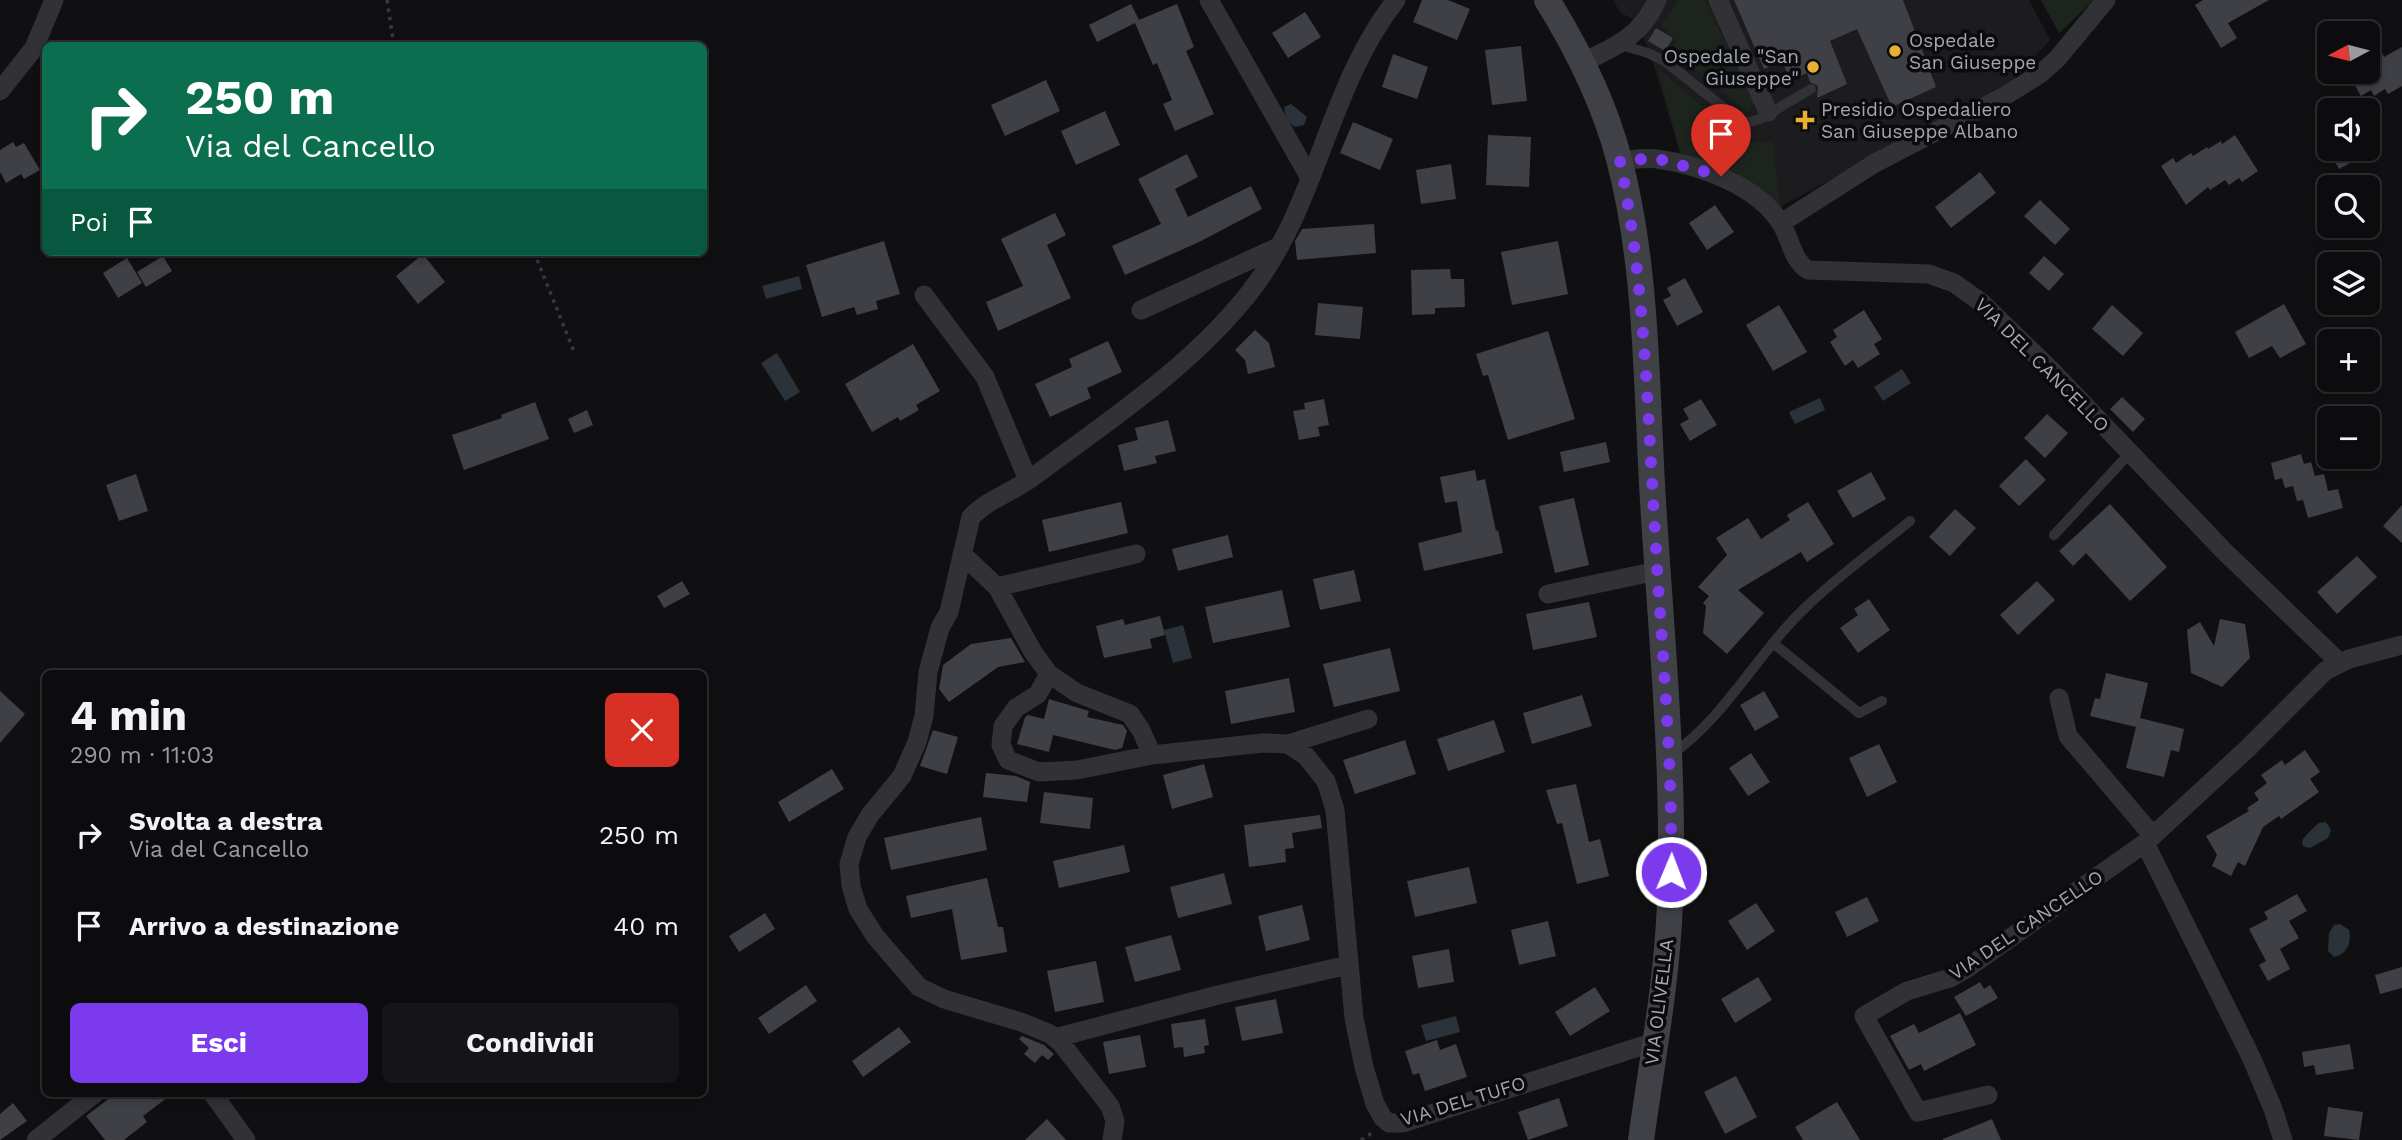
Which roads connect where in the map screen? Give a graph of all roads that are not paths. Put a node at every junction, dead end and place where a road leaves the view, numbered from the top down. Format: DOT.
graph roads {
  1 [pos="54,0"];
  2 [pos="1209,0"];
  3 [pos="1396,0"];
  4 [pos="1547,0"];
  5 [pos="1657,0"];
  6 [pos="1718,0"];
  7 [pos="2106,0"];
  8 [pos="43,42"];
  9 [pos="42,44"];
  10 [pos="1621,44"];
  11 [pos="1583,62"];
  12 [pos="1811,89"];
  13 [pos="0,92"];
  14 [pos="1768,112"];
  15 [pos="1620,161"];
  16 [pos="1310,178"];
  17 [pos="1781,223"];
  18 [pos="1280,246"];
  19 [pos="924,295"];
  20 [pos="1141,310"];
  21 [pos="2130,453"];
  22 [pos="1028,480"];
  23 [pos="1910,521"];
  24 [pos="2054,535"];
  25 [pos="962,554"];
  26 [pos="1136,554"];
  27 [pos="1657,570"];
  28 [pos="997,587"];
  29 [pos="1548,594"];
  30 [pos="1773,643"];
  31 [pos="2402,645"];
  32 [pos="2340,663"];
  33 [pos="1049,674"];
  34 [pos="2059,698"];
  35 [pos="1882,701"];
  36 [pos="1368,719"];
  37 [pos="1288,744"];
  38 [pos="1152,755"];
  39 [pos="1669,756"];
  40 [pos="2149,840"];
  41 [pos="1349,965"];
  42 [pos="1055,1038"];
  43 [pos="1654,1042"];
  44 [pos="1988,1095"];
  45 [pos="90,1097"];
  46 [pos="215,1097"];
  47 [pos="36,1140"];
  48 [pos="246,1140"];
  49 [pos="1111,1140"];
  50 [pos="1641,1140"];
  51 [pos="2283,1140"];
  1 -- 8 [label="street"];
  2 -- 16 [label="street"];
  3 -- 16 [label="street"];
  4 -- 11 [label="main road, VIA OLIVELLA"];
  5 -- 10 [label="street"];
  6 -- 14 [label="street"];
  7 -- 17 [label="street"];
  9 -- 13 [label="street"];
  10 -- 11 [label="street"];
  10 -- 14 [label="lane"];
  11 -- 15 [label="main road, VIA OLIVELLA"];
  12 -- 14 [label="lane"];
  15 -- 17 [label="street, VIA DEL CANCELLO"];
  15 -- 27 [label="main road, VIA OLIVELLA"];
  16 -- 18 [label="street"];
  17 -- 21 [label="street, VIA DEL CANCELLO"];
  18 -- 20 [label="street"];
  18 -- 22 [label="street"];
  19 -- 22 [label="street"];
  21 -- 24 [label="lane"];
  21 -- 32 [label="street, VIA DEL CANCELLO"];
  22 -- 25 [label="street"];
  23 -- 30 [label="lane"];
  25 -- 28 [label="street"];
  25 -- 42 [label="street"];
  26 -- 28 [label="street"];
  27 -- 29 [label="street"];
  27 -- 39 [label="main road, VIA OLIVELLA"];
  28 -- 33 [label="street"];
  30 -- 35 [label="lane"];
  30 -- 39 [label="lane"];
  31 -- 32 [label="street, VIA DEL CANCELLO"];
  32 -- 40 [label="street, VIA DEL CANCELLO"];
  33 -- 38 [label="street"];
  33 -- 38 [label="street"];
  34 -- 40 [label="street"];
  36 -- 37 [label="street"];
  37 -- 38 [label="street"];
  37 -- 41 [label="street, VIA DEL TUFO"];
  39 -- 43 [label="main road, VIA OLIVELLA"];
  40 -- 44 [label="street, VIA DEL CANCELLO"];
  40 -- 51 [label="street"];
  41 -- 42 [label="street"];
  41 -- 43 [label="street, VIA DEL TUFO"];
  42 -- 49 [label="street"];
  43 -- 50 [label="main road, VIA OLIVELLA"];
  45 -- 47 [label="street"];
  46 -- 48 [label="street"];
}
